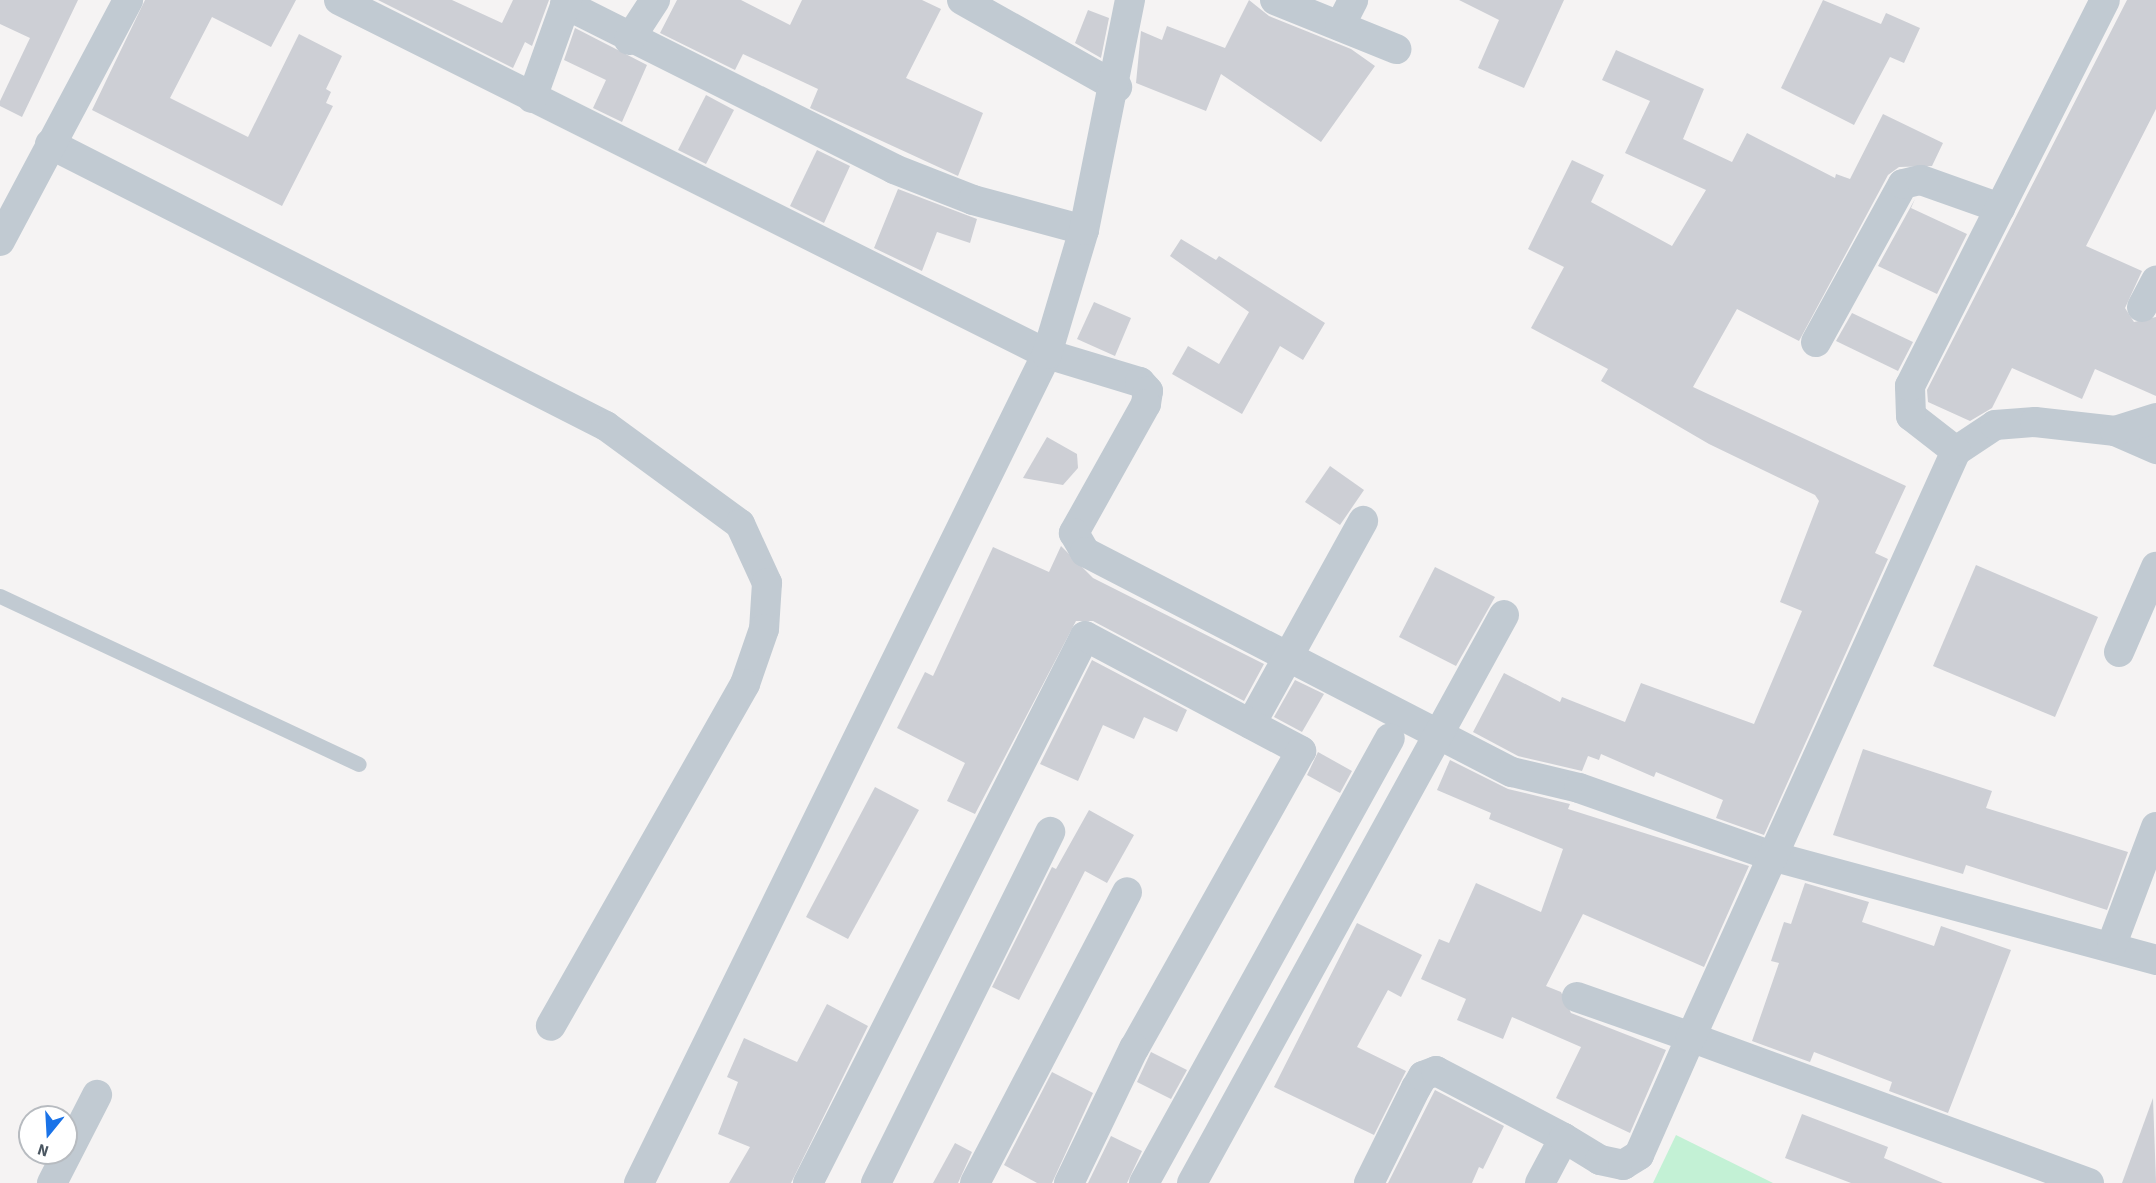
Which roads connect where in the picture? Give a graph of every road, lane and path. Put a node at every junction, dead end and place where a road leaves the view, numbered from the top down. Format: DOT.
graph roads {
  1 [pos="128,0"];
  2 [pos="339,0"];
  3 [pos="655,0"];
  4 [pos="962,0"];
  5 [pos="1131,0"];
  6 [pos="1275,0"];
  7 [pos="2105,0"];
  8 [pos="566,2"];
  9 [pos="1346,13"];
  10 [pos="629,40"];
  11 [pos="1396,49"];
  12 [pos="1117,87"];
  13 [pos="532,98"];
  14 [pos="50,144"];
  15 [pos="2000,208"];
  16 [pos="1084,230"];
  17 [pos="0,241"];
  18 [pos="2156,281"];
  19 [pos="2142,307"];
  20 [pos="1816,342"];
  21 [pos="1047,354"];
  22 [pos="2156,418"];
  23 [pos="2115,431"];
  24 [pos="2156,449"];
  25 [pos="1956,451"];
  26 [pos="1363,521"];
  27 [pos="2156,567"];
  28 [pos="0,596"];
  29 [pos="1504,615"];
  30 [pos="2119,652"];
  31 [pos="1290,657"];
  32 [pos="1251,724"];
  33 [pos="1390,738"];
  34 [pos="1440,739"];
  35 [pos="359,764"];
  36 [pos="2156,827"];
  37 [pos="1050,832"];
  38 [pos="1775,858"];
  39 [pos="1127,892"];
  40 [pos="2112,944"];
  41 [pos="2156,960"];
  42 [pos="1577,997"];
  43 [pos="551,1026"];
  44 [pos="1691,1037"];
  45 [pos="97,1095"];
  46 [pos="1564,1138"];
  47 [pos="644,1181"];
  48 [pos="52,1183"];
  49 [pos="808,1183"];
  50 [pos="876,1183"];
  51 [pos="975,1183"];
  52 [pos="1069,1183"];
  53 [pos="1144,1183"];
  54 [pos="1192,1183"];
  55 [pos="1369,1183"];
  56 [pos="1540,1183"];
  57 [pos="2089,1183"];
  1 -- 14 [label="street"];
  2 -- 13 [label="street"];
  3 -- 10 [label="street"];
  4 -- 12 [label="street"];
  5 -- 12 [label="street"];
  6 -- 9 [label="street"];
  7 -- 15 [label="street"];
  8 -- 10 [label="street"];
  8 -- 13 [label="street"];
  9 -- 11 [label="street"];
  10 -- 16 [label="street"];
  12 -- 16 [label="street"];
  13 -- 21 [label="street"];
  14 -- 17 [label="street"];
  14 -- 43 [label="street"];
  15 -- 20 [label="street"];
  15 -- 25 [label="street"];
  16 -- 21 [label="street"];
  18 -- 19 [label="street"];
  21 -- 31 [label="street"];
  21 -- 47 [label="street"];
  22 -- 23 [label="street"];
  23 -- 24 [label="street"];
  23 -- 25 [label="street"];
  25 -- 38 [label="street"];
  26 -- 31 [label="street"];
  27 -- 30 [label="street"];
  28 -- 35 [label="lane"];
  29 -- 34 [label="street"];
  31 -- 32 [label="street"];
  31 -- 34 [label="street"];
  32 -- 49 [label="street"];
  32 -- 52 [label="street"];
  33 -- 53 [label="street"];
  34 -- 38 [label="street"];
  34 -- 54 [label="street"];
  36 -- 40 [label="street"];
  37 -- 50 [label="street"];
  38 -- 40 [label="street"];
  38 -- 44 [label="street"];
  39 -- 51 [label="street"];
  40 -- 41 [label="street"];
  42 -- 44 [label="street"];
  44 -- 46 [label="street"];
  44 -- 57 [label="street"];
  45 -- 48 [label="street"];
  46 -- 55 [label="street"];
  46 -- 56 [label="street"];
}
